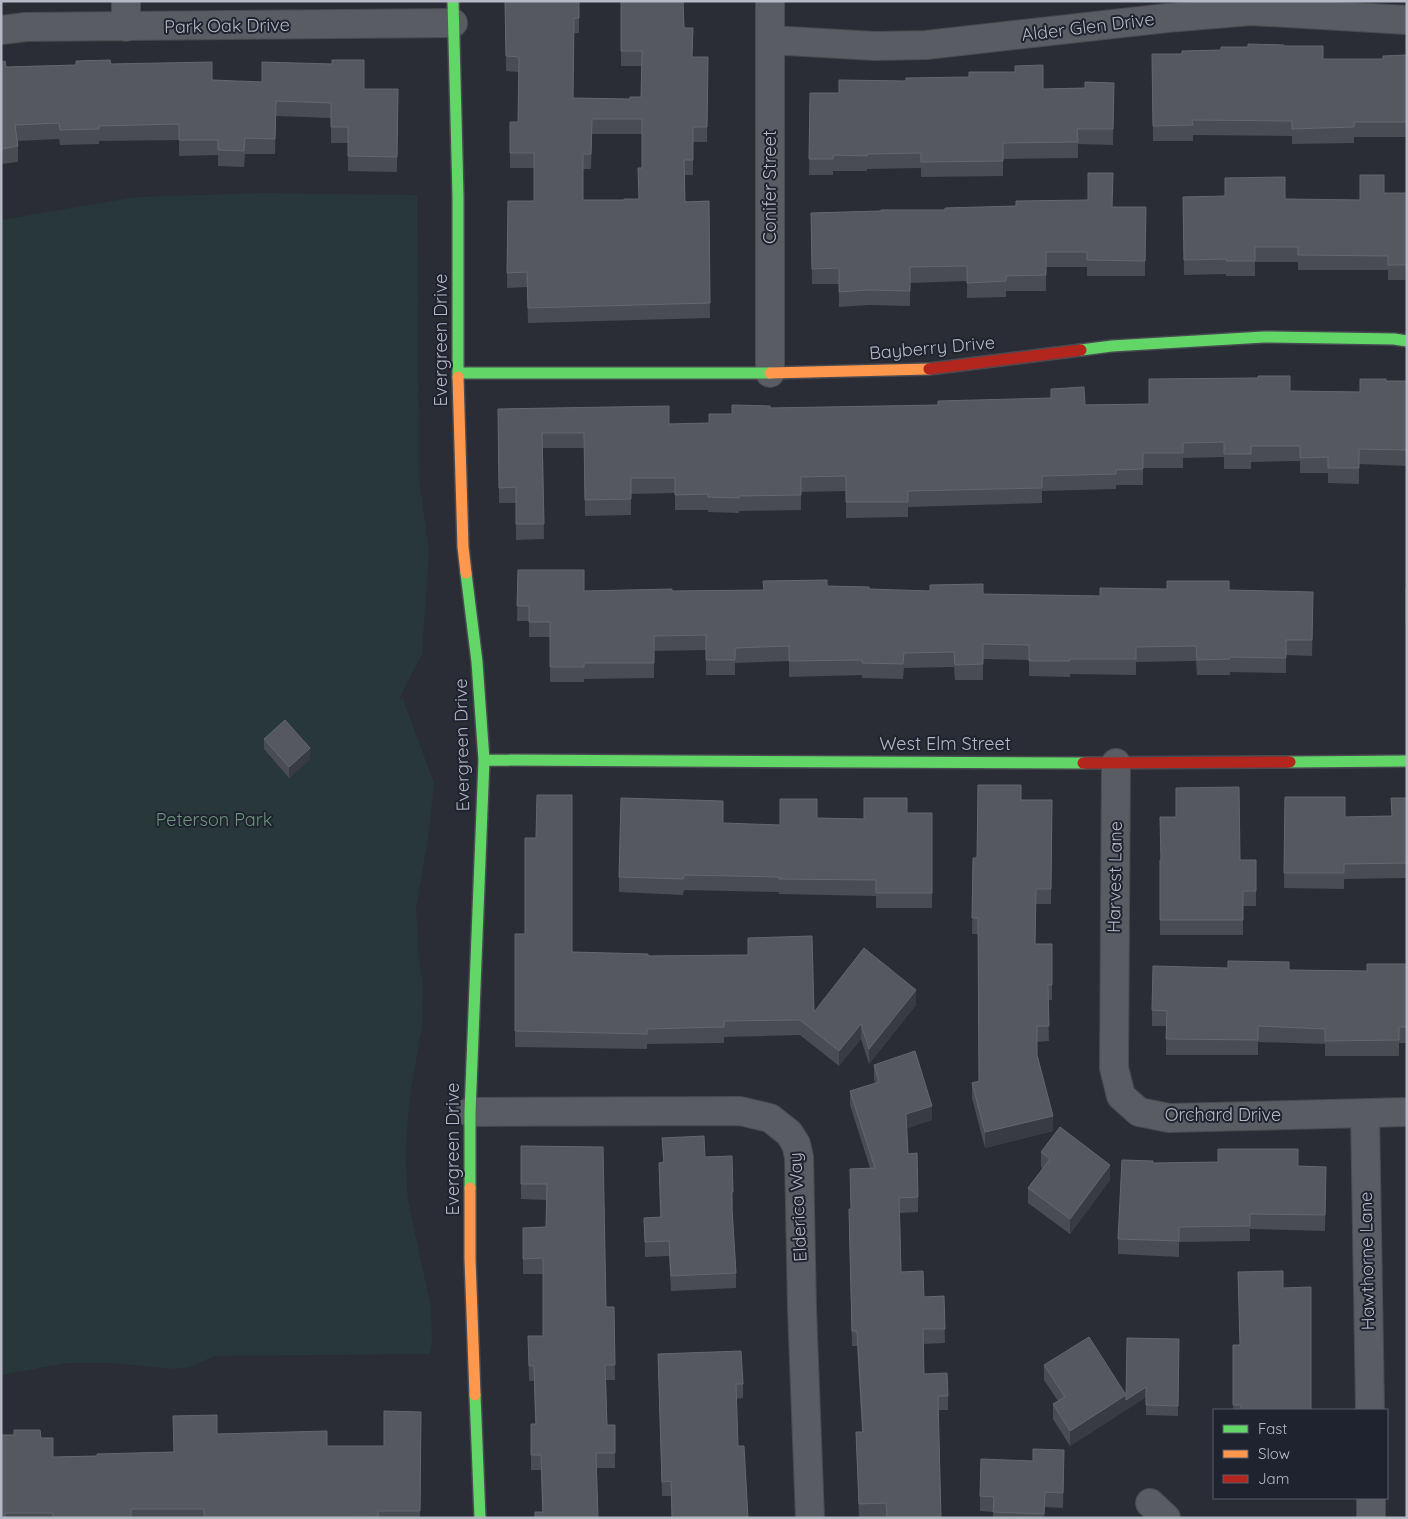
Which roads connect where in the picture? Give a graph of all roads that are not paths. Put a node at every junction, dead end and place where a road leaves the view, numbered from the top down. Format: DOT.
graph roads {
  1 [pos="770,1"];
  2 [pos="453,12"];
  3 [pos="126,14"];
  4 [pos="1407,20"];
  5 [pos="1,30"];
  6 [pos="770,40"];
  7 [pos="1407,341"];
  8 [pos="458,373"];
  9 [pos="770,373"];
  10 [pos="484,760"];
  11 [pos="1407,761"];
  12 [pos="1116,763"];
  13 [pos="1114,992"];
  14 [pos="470,1112"];
  15 [pos="1407,1112"];
  16 [pos="1365,1113"];
  17 [pos="1370,1409"];
  18 [pos="1371,1499"];
  19 [pos="480,1518"];
  20 [pos="810,1518"];
  21 [pos="1371,1518"];
  1 -- 6 [label="street, Conifer Street"];
  2 -- 3 [label="street, Park Oak Drive"];
  2 -- 8 [label="street, Evergreen Drive"];
  3 -- 5 [label="street, Park Oak Drive"];
  4 -- 6 [label="street, Alder Glen Drive"];
  6 -- 9 [label="street, Conifer Street"];
  7 -- 9 [label="street, Bayberry Drive"];
  8 -- 9 [label="street, Bayberry Drive"];
  8 -- 10 [label="street, Evergreen Drive"];
  10 -- 12 [label="street, West Elm Street"];
  10 -- 14 [label="street, Evergreen Drive"];
  11 -- 12 [label="street, West Elm Street"];
  12 -- 13 [label="street, Harvest Lane"];
  13 -- 16 [label="street, Orchard Drive"];
  14 -- 19 [label="street, Evergreen Drive"];
  14 -- 20 [label="street, Elderica Way"];
  15 -- 16 [label="street, Orchard Drive"];
  16 -- 17 [label="street, Hawthorne Lane"];
  18 -- 21 [label="street"];
}
